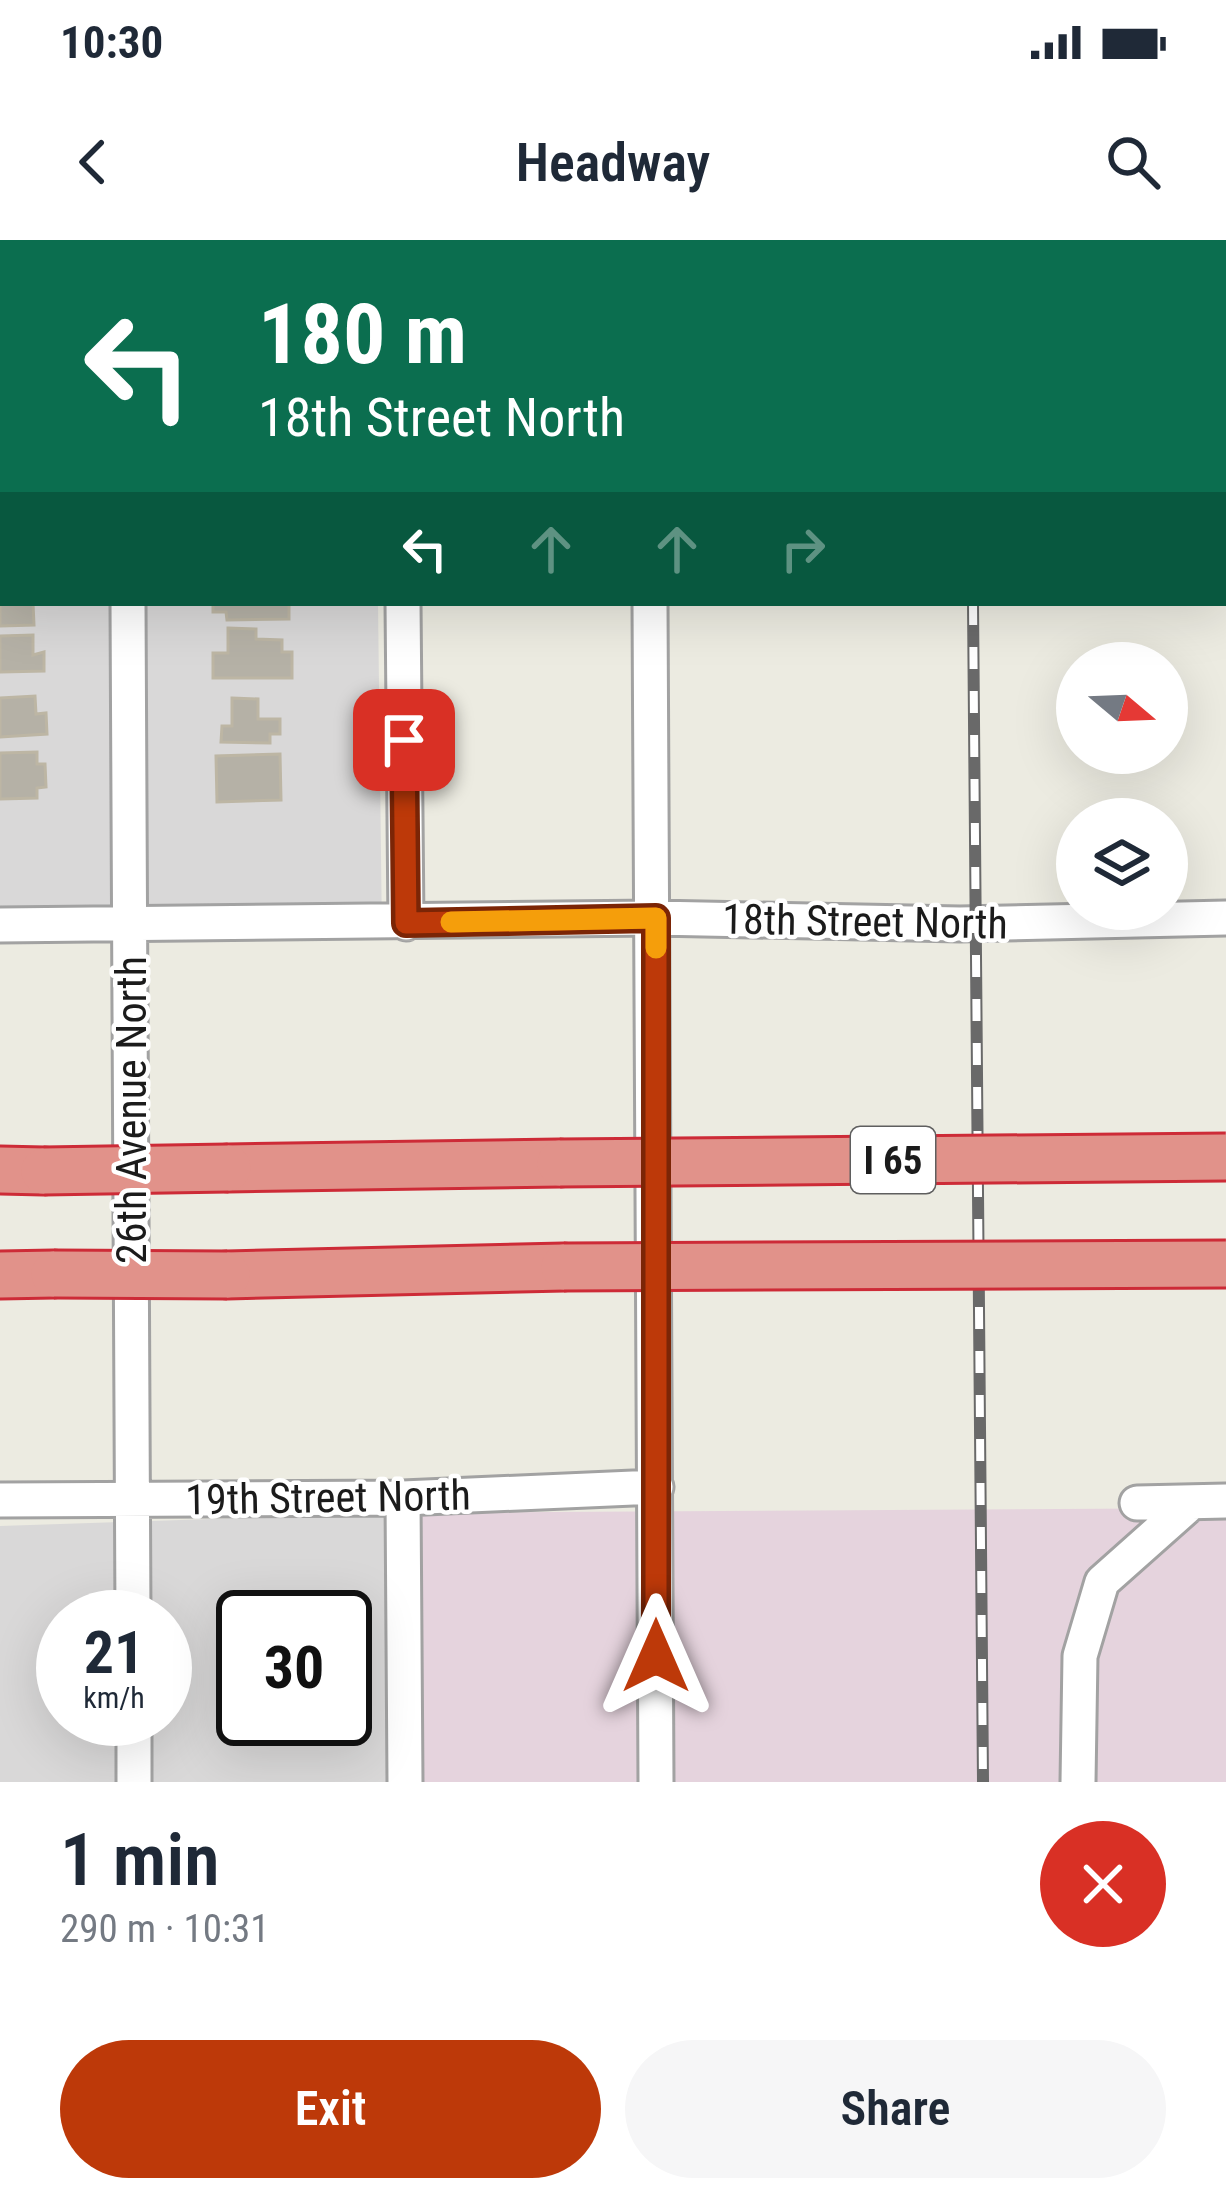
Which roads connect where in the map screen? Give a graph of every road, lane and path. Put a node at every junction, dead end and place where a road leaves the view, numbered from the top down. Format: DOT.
graph roads {
  1 [pos="128,606"];
  2 [pos="403,606"];
  3 [pos="650,606"];
  4 [pos="656,918"];
  5 [pos="1226,918"];
  6 [pos="130,923"];
  7 [pos="406,923"];
  8 [pos="0,925"];
  9 [pos="1226,1157"];
  10 [pos="22,1170"];
  11 [pos="1226,1264"];
  12 [pos="0,1275"];
  13 [pos="656,1487"];
  14 [pos="404,1498"];
  15 [pos="133,1499"];
  16 [pos="0,1500"];
  17 [pos="1226,1501"];
  18 [pos="1192,1502"];
  19 [pos="1137,1503"];
  20 [pos="134,1590"];
  21 [pos="134,1746"];
  22 [pos="134,1782"];
  23 [pos="405,1782"];
  24 [pos="656,1782"];
  25 [pos="1078,1782"];
  1 -- 6 [label="street, 26th Avenue North"];
  2 -- 7 [label="street"];
  3 -- 4 [label="street"];
  4 -- 5 [label="street, 18th Street North"];
  4 -- 7 [label="street, 18th Street North"];
  4 -- 13 [label="street"];
  6 -- 7 [label="street, 18th Street North"];
  6 -- 8 [label="street, 18th Street North"];
  6 -- 15 [label="street, 26th Avenue North"];
  9 -- 10 [label="highway, I 65, bridge"];
  11 -- 12 [label="highway, bridge"];
  13 -- 14 [label="street, 19th Street North"];
  13 -- 24 [label="street"];
  14 -- 15 [label="street, 19th Street North"];
  14 -- 23 [label="street"];
  15 -- 16 [label="street, 19th Street North"];
  15 -- 20 [label="street, 26th Avenue North"];
  17 -- 18 [label="street"];
  18 -- 19 [label="street"];
  18 -- 25 [label="street"];
  21 -- 22 [label="street"];
}
